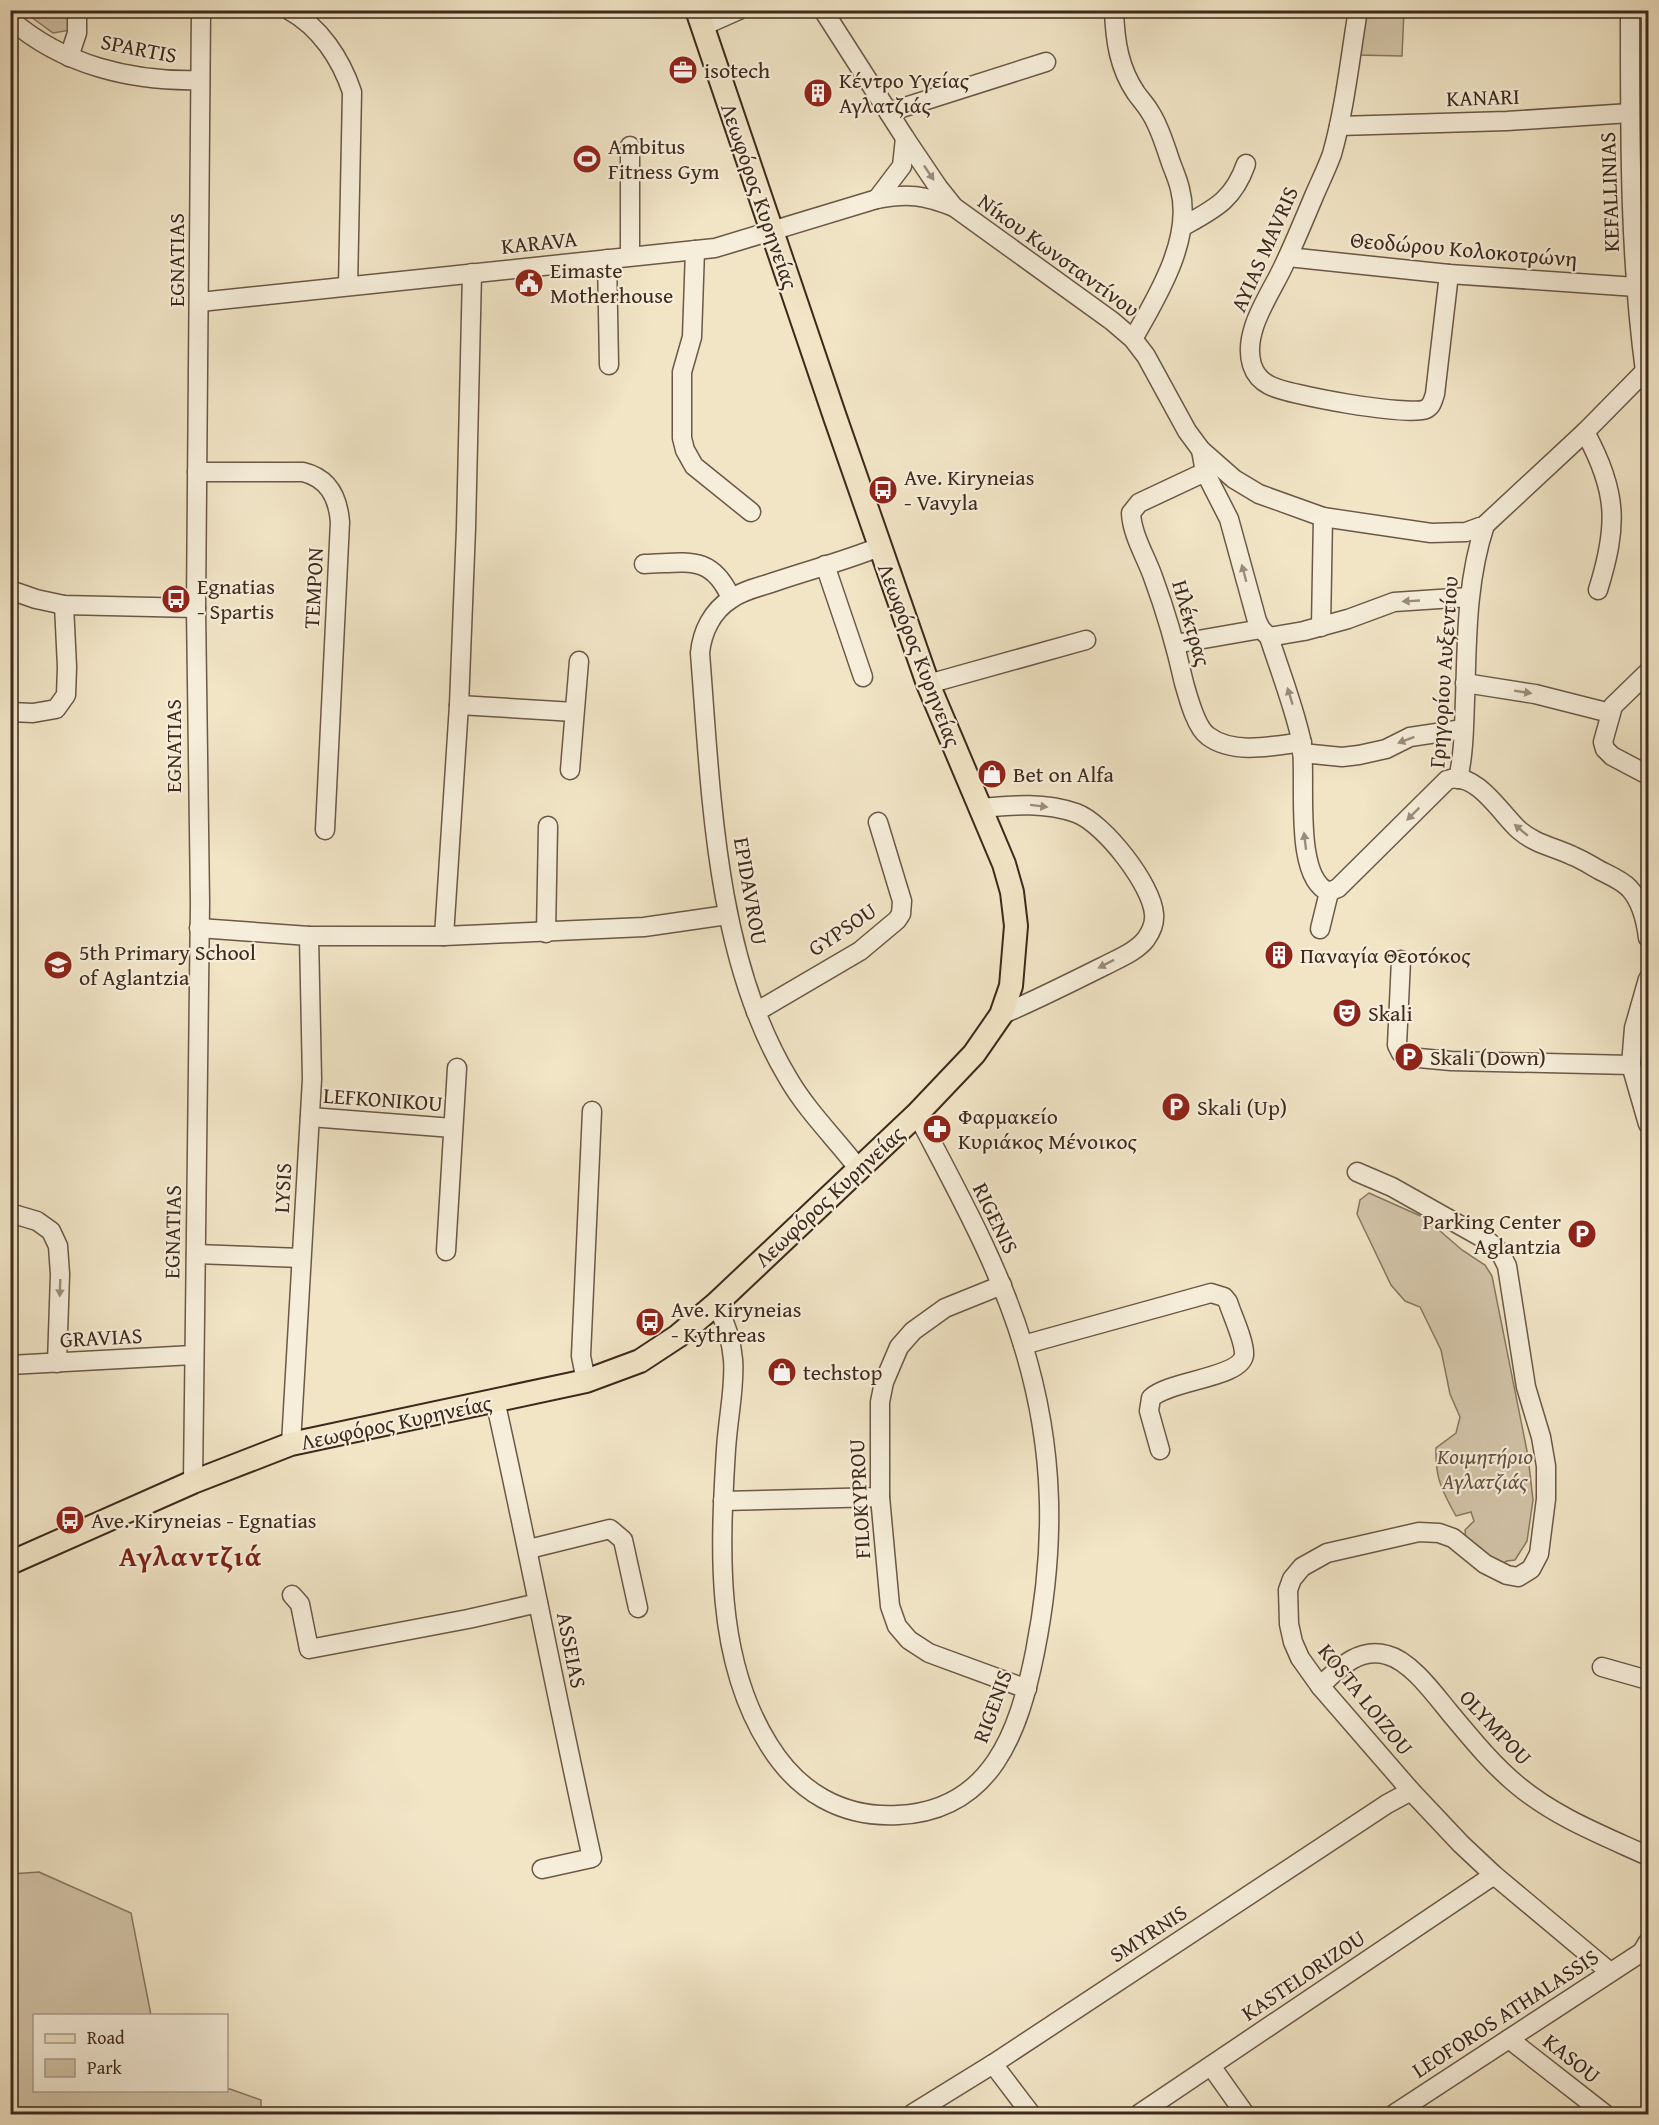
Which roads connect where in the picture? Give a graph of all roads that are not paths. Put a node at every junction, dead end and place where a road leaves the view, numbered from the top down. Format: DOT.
graph roads {
  1 [pos="77,10"];
  2 [pos="201,10"];
  3 [pos="289,10"];
  4 [pos="739,10"];
  5 [pos="823,10"];
  6 [pos="1114,10"];
  7 [pos="1359,10"];
  8 [pos="1629,10"];
  9 [pos="700,18"];
  10 [pos="10,19"];
  11 [pos="69,57"];
  12 [pos="1046,62"];
  13 [pos="200,81"];
  14 [pos="1630,91"];
  15 [pos="1648,94"];
  16 [pos="890,112"];
  17 [pos="1630,113"];
  18 [pos="1339,126"];
  19 [pos="905,138"];
  20 [pos="630,146"];
  21 [pos="1246,164"];
  22 [pos="877,199"];
  23 [pos="954,207"];
  24 [pos="1182,227"];
  25 [pos="772,231"];
  26 [pos="695,250"];
  27 [pos="630,256"];
  28 [pos="1288,257"];
  29 [pos="607,259"];
  30 [pos="472,273"];
  31 [pos="1449,274"];
  32 [pos="348,286"];
  33 [pos="1636,287"];
  34 [pos="200,302"];
  35 [pos="1133,339"];
  36 [pos="609,365"];
  37 [pos="1647,370"];
  38 [pos="1585,432"];
  39 [pos="1201,450"];
  40 [pos="197,472"];
  41 [pos="1205,472"];
  42 [pos="751,512"];
  43 [pos="1323,517"];
  44 [pos="1485,525"];
  45 [pos="879,547"];
  46 [pos="644,564"];
  47 [pos="825,565"];
  48 [pos="10,590"];
  49 [pos="1598,590"];
  50 [pos="1469,597"];
  51 [pos="731,598"];
  52 [pos="64,605"];
  53 [pos="196,608"];
  54 [pos="1320,627"];
  55 [pos="1265,633"];
  56 [pos="1086,640"];
  57 [pos="1175,644"];
  58 [pos="579,661"];
  59 [pos="1648,672"];
  60 [pos="863,677"];
  61 [pos="1466,683"];
  62 [pos="928,684"];
  63 [pos="459,705"];
  64 [pos="10,712"];
  65 [pos="574,712"];
  66 [pos="1610,713"];
  67 [pos="1463,729"];
  68 [pos="1302,748"];
  69 [pos="570,770"];
  70 [pos="1648,775"];
  71 [pos="1458,779"];
  72 [pos="981,808"];
  73 [pos="878,822"];
  74 [pos="548,826"];
  75 [pos="325,830"];
  76 [pos="1329,892"];
  77 [pos="727,915"];
  78 [pos="199,928"];
  79 [pos="1320,929"];
  80 [pos="546,933"];
  81 [pos="309,936"];
  82 [pos="444,936"];
  83 [pos="1648,938"];
  84 [pos="1401,960"];
  85 [pos="1648,979"];
  86 [pos="756,1012"];
  87 [pos="1001,1015"];
  88 [pos="1631,1065"];
  89 [pos="457,1068"];
  90 [pos="592,1111"];
  91 [pos="917,1114"];
  92 [pos="310,1117"];
  93 [pos="1648,1124"];
  94 [pos="453,1128"];
  95 [pos="858,1168"];
  96 [pos="1358,1172"];
  97 [pos="10,1213"];
  98 [pos="446,1251"];
  99 [pos="196,1254"];
  100 [pos="301,1258"];
  101 [pos="1002,1285"];
  102 [pos="716,1304"];
  103 [pos="1023,1345"];
  104 [pos="194,1355"];
  105 [pos="57,1363"];
  106 [pos="10,1365"];
  107 [pos="586,1381"];
  108 [pos="495,1400"];
  109 [pos="291,1444"];
  110 [pos="1160,1450"];
  111 [pos="193,1482"];
  112 [pos="880,1497"];
  113 [pos="723,1501"];
  114 [pos="529,1549"];
  115 [pos="10,1563"];
  116 [pos="292,1595"];
  117 [pos="538,1603"];
  118 [pos="638,1608"];
  119 [pos="1602,1666"];
  120 [pos="1648,1680"];
  121 [pos="1320,1686"];
  122 [pos="1027,1689"];
  123 [pos="1411,1791"];
  124 [pos="1648,1856"];
  125 [pos="542,1869"];
  126 [pos="1494,1875"];
  127 [pos="1646,1950"];
  128 [pos="1610,1972"];
  129 [pos="1509,2039"];
  130 [pos="993,2064"];
  131 [pos="1211,2066"];
  132 [pos="912,2115"];
  133 [pos="1031,2115"];
  134 [pos="1139,2115"];
  135 [pos="1245,2115"];
  136 [pos="1394,2115"];
  137 [pos="1605,2115"];
  1 -- 11 [label="street"];
  2 -- 13 [label="street, EGNATIAS"];
  3 -- 32 [label="street"];
  4 -- 9 [label="street"];
  5 -- 16 [label="street, Νίκου Κωνσταντίνου"];
  6 -- 24 [label="street"];
  7 -- 18 [label="street, AYIAS MAVRIS"];
  8 -- 14 [label="street, KEFALLINIAS"];
  9 -- 25 [label="main road, Λεωφόρος Κυρηνείας"];
  10 -- 11 [label="street, SPARTIS"];
  11 -- 13 [label="street, SPARTIS"];
  12 -- 16 [label="street"];
  13 -- 34 [label="street, EGNATIAS"];
  14 -- 15 [label="street"];
  14 -- 17 [label="street, KEFALLINIAS"];
  16 -- 19 [label="street, Νίκου Κωνσταντίνου"];
  17 -- 18 [label="street, KANARI"];
  17 -- 33 [label="street, KEFALLINIAS"];
  18 -- 28 [label="street, AYIAS MAVRIS"];
  19 -- 22 [label="street"];
  19 -- 23 [label="street, Νίκου Κωνσταντίνου, one-way"];
  20 -- 27 [label="street"];
  21 -- 24 [label="street"];
  22 -- 23 [label="street, KARAVA"];
  22 -- 25 [label="street, KARAVA"];
  23 -- 35 [label="street, Νίκου Κωνσταντίνου"];
  24 -- 35 [label="street"];
  25 -- 26 [label="street, KARAVA"];
  25 -- 45 [label="main road, Λεωφόρος Κυρηνείας"];
  26 -- 27 [label="street, KARAVA"];
  26 -- 42 [label="street"];
  27 -- 29 [label="street, KARAVA"];
  28 -- 31 [label="street, Θεοδώρου Κολοκοτρώνη"];
  28 -- 31 [label="street, AYIAS MAVRIS"];
  29 -- 30 [label="street, KARAVA"];
  29 -- 36 [label="street"];
  30 -- 32 [label="street, KARAVA"];
  30 -- 63 [label="street"];
  31 -- 33 [label="street, Θεοδώρου Κολοκοτρώνη"];
  32 -- 34 [label="street, KARAVA"];
  33 -- 37 [label="street, KEFALLINIAS"];
  34 -- 40 [label="street, EGNATIAS"];
  35 -- 39 [label="street, Νίκου Κωνσταντίνου"];
  37 -- 38 [label="street"];
  38 -- 44 [label="street"];
  38 -- 49 [label="street"];
  39 -- 41 [label="street, Νίκου Κωνσταντίνου"];
  39 -- 43 [label="street"];
  40 -- 53 [label="street, EGNATIAS"];
  40 -- 75 [label="street, TEMPON"];
  55 -- 41 [label="street, Νίκου Κωνσταντίνου, one-way"];
  41 -- 57 [label="street, Ηλέκτρας"];
  43 -- 44 [label="street"];
  43 -- 54 [label="street"];
  44 -- 50 [label="street, Γρηγορίου Αυξεντίου"];
  45 -- 47 [label="street"];
  45 -- 62 [label="main road, Λεωφόρος Κυρηνείας"];
  46 -- 51 [label="street"];
  47 -- 51 [label="street"];
  47 -- 60 [label="street"];
  48 -- 52 [label="street"];
  50 -- 54 [label="street, one-way"];
  50 -- 61 [label="street, Γρηγορίου Αυξεντίου"];
  51 -- 77 [label="street, EPIDAVROU"];
  52 -- 53 [label="street"];
  52 -- 64 [label="street"];
  53 -- 78 [label="street, EGNATIAS"];
  54 -- 55 [label="street"];
  55 -- 57 [label="street"];
  68 -- 55 [label="street, Νίκου Κωνσταντίνου, one-way"];
  56 -- 62 [label="street"];
  57 -- 68 [label="street, Ηλέκτρας"];
  58 -- 65 [label="street"];
  59 -- 66 [label="street"];
  61 -- 66 [label="street, one-way"];
  61 -- 67 [label="street, Γρηγορίου Αυξεντίου"];
  62 -- 72 [label="main road, Λεωφόρος Κυρηνείας"];
  63 -- 65 [label="street"];
  63 -- 82 [label="street"];
  65 -- 69 [label="street"];
  66 -- 70 [label="street"];
  67 -- 68 [label="street, Ηλέκτρας, one-way"];
  67 -- 71 [label="street, Γρηγορίου Αυξεντίου"];
  76 -- 68 [label="street, Νίκου Κωνσταντίνου, one-way"];
  71 -- 76 [label="street, one-way"];
  83 -- 71 [label="street, Γρηγορίου Αυξεντίου, one-way"];
  72 -- 87 [label="main road, Λεωφόρος Κυρηνείας"];
  72 -- 87 [label="street, one-way"];
  73 -- 86 [label="street, GYPSOU"];
  74 -- 80 [label="street"];
  76 -- 79 [label="street"];
  77 -- 80 [label="street"];
  77 -- 86 [label="street, EPIDAVROU"];
  78 -- 81 [label="street"];
  78 -- 99 [label="street, EGNATIAS"];
  80 -- 82 [label="street"];
  81 -- 82 [label="street"];
  81 -- 92 [label="street, LYSIS"];
  84 -- 88 [label="street"];
  85 -- 88 [label="street"];
  86 -- 95 [label="street, EPIDAVROU"];
  87 -- 91 [label="main road, Λεωφόρος Κυρηνείας"];
  88 -- 93 [label="street"];
  89 -- 94 [label="street, LEFKONIKOU"];
  90 -- 107 [label="street"];
  91 -- 95 [label="main road, Λεωφόρος Κυρηνείας"];
  91 -- 101 [label="street, RIGENIS"];
  92 -- 94 [label="street, LEFKONIKOU"];
  92 -- 100 [label="street, LYSIS"];
  94 -- 98 [label="street, LEFKONIKOU"];
  95 -- 102 [label="main road, Λεωφόρος Κυρηνείας"];
  96 -- 121 [label="street, KOSTA LOIZOU"];
  97 -- 105 [label="street, one-way"];
  99 -- 100 [label="street"];
  99 -- 104 [label="street, EGNATIAS"];
  100 -- 109 [label="street, LYSIS"];
  101 -- 103 [label="street, RIGENIS"];
  101 -- 112 [label="street, FILOKYPROU"];
  102 -- 107 [label="main road, Λεωφόρος Κυρηνείας"];
  102 -- 113 [label="street, RIGENIS"];
  103 -- 110 [label="street"];
  103 -- 122 [label="street, RIGENIS"];
  104 -- 105 [label="street, GRAVIAS"];
  104 -- 111 [label="street, EGNATIAS"];
  105 -- 106 [label="street, GRAVIAS"];
  107 -- 108 [label="main road, Λεωφόρος Κυρηνείας"];
  108 -- 109 [label="main road, Λεωφόρος Κυρηνείας"];
  108 -- 114 [label="street, ASSEIAS"];
  109 -- 111 [label="main road, Λεωφόρος Κυρηνείας"];
  111 -- 115 [label="main road, Λεωφόρος Κυρηνείας"];
  112 -- 113 [label="street"];
  112 -- 122 [label="street, FILOKYPROU"];
  113 -- 122 [label="street, RIGENIS"];
  114 -- 117 [label="street, ASSEIAS"];
  114 -- 118 [label="street"];
  116 -- 117 [label="street"];
  117 -- 125 [label="street, ASSEIAS"];
  119 -- 120 [label="street"];
  121 -- 123 [label="street, KOSTA LOIZOU"];
  121 -- 124 [label="street, OLYMPOU"];
  123 -- 126 [label="street, KOSTA LOIZOU"];
  123 -- 130 [label="street, SMYRNIS"];
  126 -- 128 [label="street, KOSTA LOIZOU"];
  126 -- 131 [label="street, KASTELORIZOU"];
  127 -- 128 [label="street, LEOFOROS ATHALASSIS"];
  128 -- 129 [label="street, LEOFOROS ATHALASSIS"];
  129 -- 136 [label="street, LEOFOROS ATHALASSIS"];
  129 -- 137 [label="street, KASOU"];
  130 -- 132 [label="street, SMYRNIS"];
  130 -- 133 [label="street"];
  131 -- 134 [label="street, KASTELORIZOU"];
  131 -- 135 [label="street"];
}
